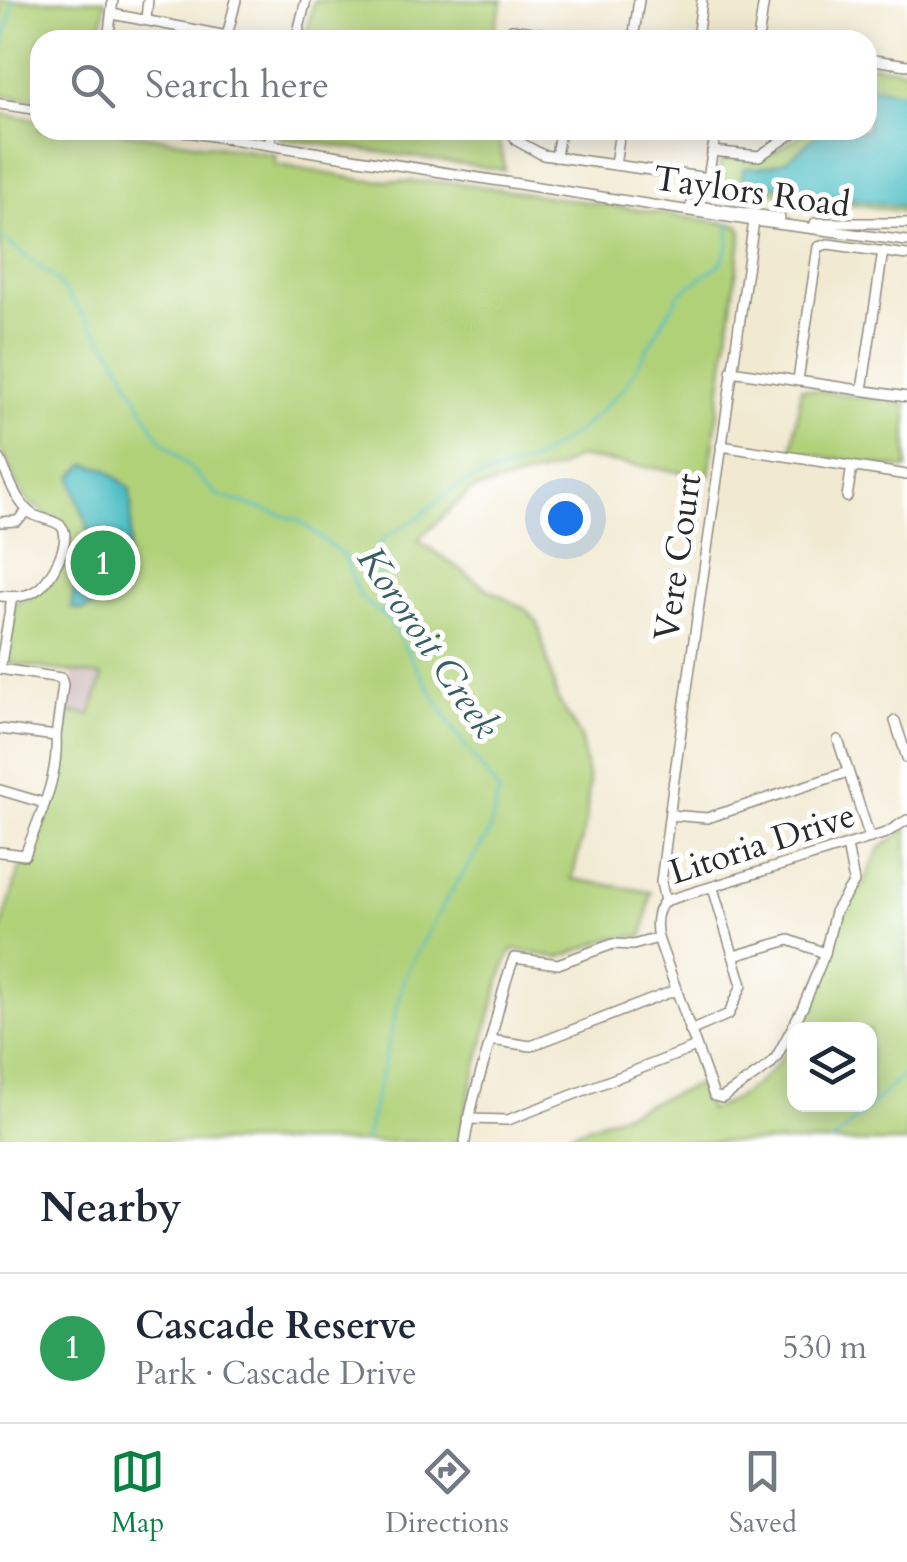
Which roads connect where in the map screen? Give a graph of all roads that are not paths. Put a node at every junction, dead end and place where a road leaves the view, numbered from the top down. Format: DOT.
graph roads {
  1 [pos="114,0"];
  2 [pos="148,0"];
  3 [pos="236,0"];
  4 [pos="306,0"];
  5 [pos="639,0"];
  6 [pos="702,0"];
  7 [pos="764,0"];
  8 [pos="112,14"];
  9 [pos="146,19"];
  10 [pos="110,30"];
  11 [pos="193,30"];
  12 [pos="229,30"];
  13 [pos="298,30"];
  14 [pos="634,30"];
  15 [pos="698,30"];
  16 [pos="760,30"];
  17 [pos="877,60"];
  18 [pos="907,65"];
  19 [pos="0,104"];
  20 [pos="30,109"];
  21 [pos="237,140"];
  22 [pos="270,140"];
  23 [pos="516,140"];
  24 [pos="559,140"];
  25 [pos="619,140"];
  26 [pos="714,140"];
  27 [pos="783,140"];
  28 [pos="269,145"];
  29 [pos="712,151"];
  30 [pos="556,157"];
  31 [pos="615,165"];
  32 [pos="654,205"];
  33 [pos="754,220"];
  34 [pos="907,223"];
  35 [pos="907,241"];
  36 [pos="883,251"];
  37 [pos="907,254"];
  38 [pos="732,371"];
  39 [pos="798,380"];
  40 [pos="862,390"];
  41 [pos="907,397"];
  42 [pos="721,446"];
  43 [pos="0,459"];
  44 [pos="852,466"];
  45 [pos="907,474"];
  46 [pos="847,498"];
  47 [pos="28,511"];
  48 [pos="0,522"];
  49 [pos="0,596"];
  50 [pos="12,597"];
  51 [pos="0,669"];
  52 [pos="895,721"];
  53 [pos="0,729"];
  54 [pos="56,736"];
  55 [pos="838,740"];
  56 [pos="907,758"];
  57 [pos="848,772"];
  58 [pos="0,790"];
  59 [pos="44,803"];
  60 [pos="670,815"];
  61 [pos="907,820"];
  62 [pos="870,838"];
  63 [pos="847,846"];
  64 [pos="0,852"];
  65 [pos="713,888"];
  66 [pos="665,902"];
  67 [pos="658,938"];
  68 [pos="824,953"];
  69 [pos="734,956"];
  70 [pos="676,990"];
  71 [pos="690,1031"];
  72 [pos="490,1040"];
  73 [pos="696,1048"];
  74 [pos="468,1118"];
  75 [pos="465,1142"];
  1 -- 8 [label="street"];
  2 -- 9 [label="street"];
  3 -- 12 [label="street"];
  4 -- 13 [label="street"];
  5 -- 14 [label="street"];
  6 -- 15 [label="street"];
  7 -- 16 [label="street"];
  8 -- 9 [label="street"];
  8 -- 10 [label="street"];
  9 -- 11 [label="street"];
  17 -- 18 [label="street"];
  19 -- 20 [label="street"];
  21 -- 28 [label="street, Taylors Road"];
  22 -- 28 [label="street"];
  23 -- 30 [label="street"];
  24 -- 30 [label="street"];
  25 -- 31 [label="street"];
  26 -- 29 [label="street"];
  27 -- 29 [label="street"];
  28 -- 32 [label="street, Taylors Road"];
  29 -- 31 [label="street"];
  30 -- 31 [label="street"];
  32 -- 33 [label="street, Taylors Road"];
  32 -- 34 [label="street"];
  33 -- 35 [label="street, Taylors Road"];
  33 -- 38 [label="street, Vere Court"];
  36 -- 37 [label="street"];
  36 -- 39 [label="street"];
  36 -- 40 [label="street"];
  38 -- 39 [label="street"];
  38 -- 42 [label="street, Vere Court"];
  39 -- 40 [label="street"];
  40 -- 41 [label="street"];
  42 -- 44 [label="street"];
  42 -- 60 [label="street, Vere Court"];
  43 -- 47 [label="street"];
  44 -- 45 [label="street"];
  44 -- 46 [label="street"];
  47 -- 48 [label="street"];
  47 -- 50 [label="street"];
  49 -- 50 [label="street"];
  50 -- 51 [label="street"];
  51 -- 54 [label="street"];
  52 -- 56 [label="street"];
  53 -- 54 [label="street"];
  54 -- 59 [label="street"];
  55 -- 57 [label="street"];
  57 -- 60 [label="street"];
  57 -- 62 [label="street"];
  58 -- 59 [label="street"];
  59 -- 64 [label="street"];
  60 -- 66 [label="street, Vere Court"];
  61 -- 62 [label="street, Litoria Drive"];
  62 -- 63 [label="street, Litoria Drive"];
  63 -- 65 [label="street, Litoria Drive"];
  63 -- 68 [label="street"];
  65 -- 66 [label="street, Litoria Drive"];
  65 -- 69 [label="street"];
  66 -- 67 [label="street, Litoria Drive"];
  67 -- 70 [label="street, Litoria Drive"];
  67 -- 72 [label="street"];
  68 -- 69 [label="street"];
  68 -- 73 [label="street, Litoria Drive"];
  69 -- 71 [label="street"];
  70 -- 71 [label="street, Litoria Drive"];
  70 -- 72 [label="street"];
  71 -- 73 [label="street, Litoria Drive"];
  72 -- 74 [label="street"];
  73 -- 74 [label="street"];
  74 -- 75 [label="street"];
}
